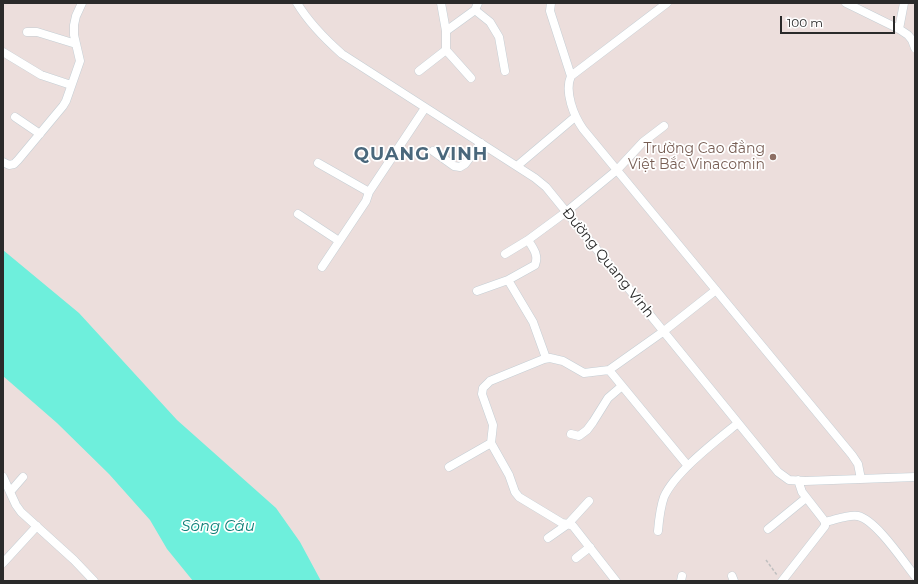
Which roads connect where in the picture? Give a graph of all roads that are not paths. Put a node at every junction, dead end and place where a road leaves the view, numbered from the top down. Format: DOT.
graph roads {
  1 [pos="82,3"];
  2 [pos="297,3"];
  3 [pos="441,3"];
  4 [pos="550,3"];
  5 [pos="667,3"];
  6 [pos="846,3"];
  7 [pos="904,3"];
  8 [pos="477,6"];
  9 [pos="899,29"];
  10 [pos="446,31"];
  11 [pos="27,32"];
  12 [pos="76,44"];
  13 [pos="915,48"];
  14 [pos="446,50"];
  15 [pos="3,52"];
  16 [pos="419,71"];
  17 [pos="504,71"];
  18 [pos="571,76"];
  19 [pos="471,78"];
  20 [pos="71,85"];
  21 [pos="425,108"];
  22 [pos="15,116"];
  23 [pos="575,118"];
  24 [pos="664,126"];
  25 [pos="40,134"];
  26 [pos="481,143"];
  27 [pos="433,151"];
  28 [pos="3,162"];
  29 [pos="318,163"];
  30 [pos="517,166"];
  31 [pos="617,170"];
  32 [pos="369,192"];
  33 [pos="566,212"];
  34 [pos="298,214"];
  35 [pos="528,240"];
  36 [pos="339,241"];
  37 [pos="505,254"];
  38 [pos="322,267"];
  39 [pos="508,280"];
  40 [pos="716,290"];
  41 [pos="477,291"];
  42 [pos="664,331"];
  43 [pos="546,358"];
  44 [pos="609,370"];
  45 [pos="622,386"];
  46 [pos="738,423"];
  47 [pos="571,434"];
  48 [pos="492,443"];
  49 [pos="449,466"];
  50 [pos="688,466"];
  51 [pos="3,477"];
  52 [pos="23,477"];
  53 [pos="915,477"];
  54 [pos="861,479"];
  55 [pos="798,480"];
  56 [pos="10,492"];
  57 [pos="806,498"];
  58 [pos="589,501"];
  59 [pos="825,522"];
  60 [pos="568,524"];
  61 [pos="37,526"];
  62 [pos="768,530"];
  63 [pos="658,531"];
  64 [pos="548,538"];
  65 [pos="590,547"];
  66 [pos="576,558"];
  67 [pos="3,563"];
  68 [pos="914,572"];
  69 [pos="780,578"];
  70 [pos="94,581"];
  71 [pos="616,581"];
  1 -- 12 [label="street"];
  2 -- 21 [label="street, Đường Quang Vinh"];
  3 -- 10 [label="street"];
  4 -- 18 [label="street"];
  5 -- 18 [label="street"];
  6 -- 9 [label="street"];
  7 -- 9 [label="street"];
  8 -- 10 [label="street"];
  8 -- 17 [label="street"];
  9 -- 13 [label="street"];
  10 -- 14 [label="street"];
  11 -- 12 [label="street"];
  12 -- 20 [label="street"];
  14 -- 16 [label="street"];
  14 -- 19 [label="street"];
  15 -- 20 [label="street"];
  18 -- 23 [label="street"];
  20 -- 25 [label="street"];
  21 -- 26 [label="street, Đường Quang Vinh"];
  21 -- 32 [label="street"];
  22 -- 25 [label="street"];
  23 -- 30 [label="street"];
  23 -- 31 [label="street"];
  24 -- 31 [label="street"];
  25 -- 28 [label="street"];
  26 -- 27 [label="street"];
  26 -- 30 [label="street, Đường Quang Vinh"];
  29 -- 32 [label="street"];
  30 -- 33 [label="street, Đường Quang Vinh"];
  31 -- 33 [label="street"];
  31 -- 40 [label="street"];
  32 -- 36 [label="street"];
  33 -- 35 [label="street"];
  33 -- 42 [label="street, Đường Quang Vinh"];
  34 -- 36 [label="street"];
  35 -- 37 [label="street"];
  35 -- 39 [label="street"];
  36 -- 38 [label="street"];
  39 -- 41 [label="street"];
  39 -- 43 [label="street"];
  40 -- 42 [label="street"];
  40 -- 54 [label="street"];
  42 -- 44 [label="street"];
  42 -- 46 [label="street, Đường Quang Vinh"];
  43 -- 44 [label="street"];
  43 -- 48 [label="street"];
  44 -- 45 [label="street"];
  45 -- 47 [label="street"];
  45 -- 50 [label="street"];
  46 -- 50 [label="street"];
  46 -- 55 [label="street, Đường Quang Vinh"];
  48 -- 49 [label="street"];
  48 -- 60 [label="street"];
  50 -- 63 [label="street"];
  51 -- 56 [label="street"];
  52 -- 56 [label="street"];
  53 -- 54 [label="street, Đường Quang Vinh"];
  54 -- 55 [label="street, Đường Quang Vinh"];
  55 -- 57 [label="street"];
  56 -- 61 [label="street"];
  57 -- 59 [label="street"];
  57 -- 62 [label="street"];
  58 -- 60 [label="street"];
  59 -- 68 [label="street"];
  59 -- 69 [label="street"];
  60 -- 64 [label="street"];
  60 -- 65 [label="street"];
  61 -- 67 [label="street"];
  61 -- 70 [label="street"];
  65 -- 66 [label="street"];
  65 -- 71 [label="street"];
}
